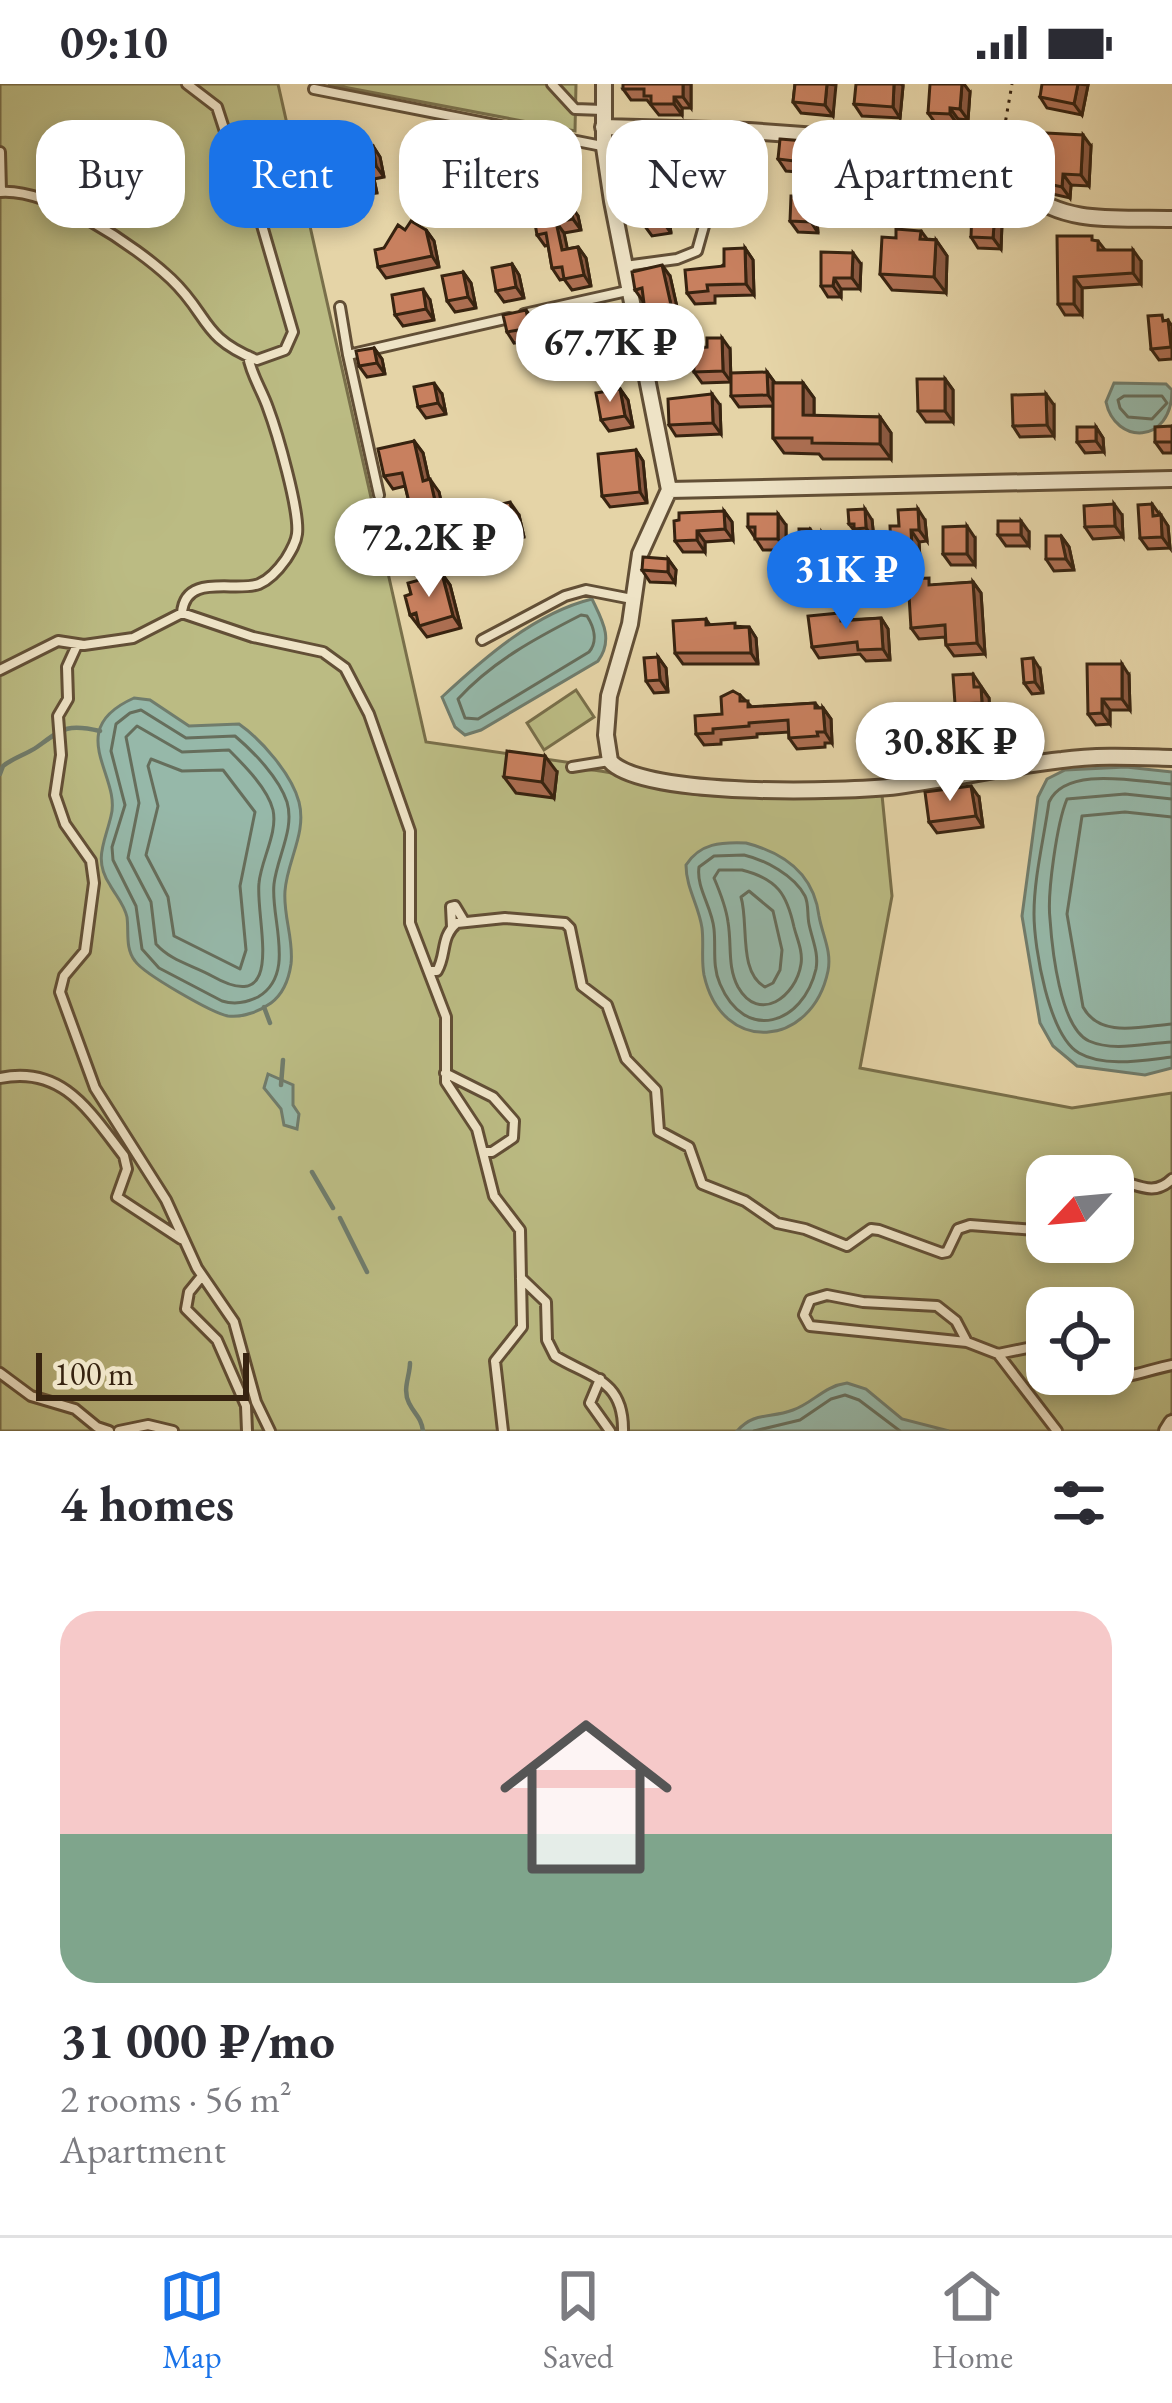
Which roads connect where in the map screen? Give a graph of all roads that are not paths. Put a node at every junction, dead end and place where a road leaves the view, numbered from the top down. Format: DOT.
graph roads {
  1 [pos="187,84"];
  2 [pos="552,84"];
  3 [pos="604,84"];
  4 [pos="314,89"];
  5 [pos="604,110"];
  6 [pos="604,127"];
  7 [pos="768,134"];
  8 [pos="604,146"];
  9 [pos="0,152"];
  10 [pos="1,191"];
  11 [pos="1172,219"];
  12 [pos="703,228"];
  13 [pos="623,266"];
  14 [pos="627,290"];
  15 [pos="340,307"];
  16 [pos="348,355"];
  17 [pos="248,356"];
  18 [pos="1172,479"];
  19 [pos="670,490"];
  20 [pos="379,495"];
  21 [pos="632,599"];
  22 [pos="182,613"];
  23 [pos="482,640"];
  24 [pos="77,645"];
  25 [pos="0,670"];
  26 [pos="1172,758"];
  27 [pos="610,761"];
  28 [pos="572,767"];
  29 [pos="464,921"];
  30 [pos="452,927"];
  31 [pos="430,970"];
  32 [pos="445,1073"];
  33 [pos="0,1078"];
  34 [pos="484,1152"];
  35 [pos="1172,1179"];
  36 [pos="1134,1185"];
  37 [pos="1026,1230"];
  38 [pos="182,1239"];
  39 [pos="202,1276"];
  40 [pos="521,1278"];
  41 [pos="967,1342"];
  42 [pos="1026,1348"];
  43 [pos="998,1354"];
  44 [pos="1172,1365"];
  45 [pos="0,1373"];
  46 [pos="1134,1373"];
  47 [pos="600,1379"];
  48 [pos="1172,1423"];
  49 [pos="114,1431"];
  50 [pos="173,1431"];
  51 [pos="247,1431"];
  52 [pos="270,1431"];
  53 [pos="503,1431"];
  54 [pos="610,1431"];
  55 [pos="623,1431"];
  56 [pos="1057,1431"];
  57 [pos="1167,1431"];
  1 -- 17 [label="lane"];
  2 -- 5 [label="lane"];
  3 -- 5 [label="street"];
  4 -- 8 [label="lane"];
  5 -- 6 [label="street"];
  6 -- 8 [label="street"];
  7 -- 11 [label="street"];
  8 -- 13 [label="street"];
  9 -- 10 [label="lane"];
  10 -- 17 [label="lane"];
  12 -- 13 [label="lane"];
  13 -- 14 [label="street"];
  14 -- 16 [label="lane"];
  14 -- 19 [label="street"];
  15 -- 16 [label="lane"];
  16 -- 20 [label="lane"];
  17 -- 22 [label="lane"];
  18 -- 19 [label="street"];
  19 -- 21 [label="street"];
  21 -- 23 [label="lane"];
  21 -- 27 [label="street"];
  22 -- 24 [label="lane"];
  22 -- 31 [label="lane"];
  24 -- 25 [label="lane"];
  24 -- 38 [label="lane"];
  26 -- 27 [label="street"];
  27 -- 28 [label="lane"];
  29 -- 30 [label="lane"];
  29 -- 30 [label="lane"];
  29 -- 37 [label="lane"];
  30 -- 31 [label="lane"];
  31 -- 32 [label="lane"];
  32 -- 34 [label="lane"];
  32 -- 34 [label="lane"];
  33 -- 38 [label="lane"];
  34 -- 40 [label="lane"];
  35 -- 36 [label="lane"];
  38 -- 39 [label="lane"];
  39 -- 51 [label="lane"];
  39 -- 52 [label="lane"];
  40 -- 47 [label="lane"];
  40 -- 53 [label="lane"];
  41 -- 41 [label="lane"];
  41 -- 43 [label="lane"];
  42 -- 43 [label="lane"];
  43 -- 56 [label="lane"];
  44 -- 46 [label="lane"];
  45 -- 49 [label="lane"];
  47 -- 54 [label="lane"];
  47 -- 55 [label="lane"];
  48 -- 57 [label="street"];
  49 -- 50 [label="lane"];
}
